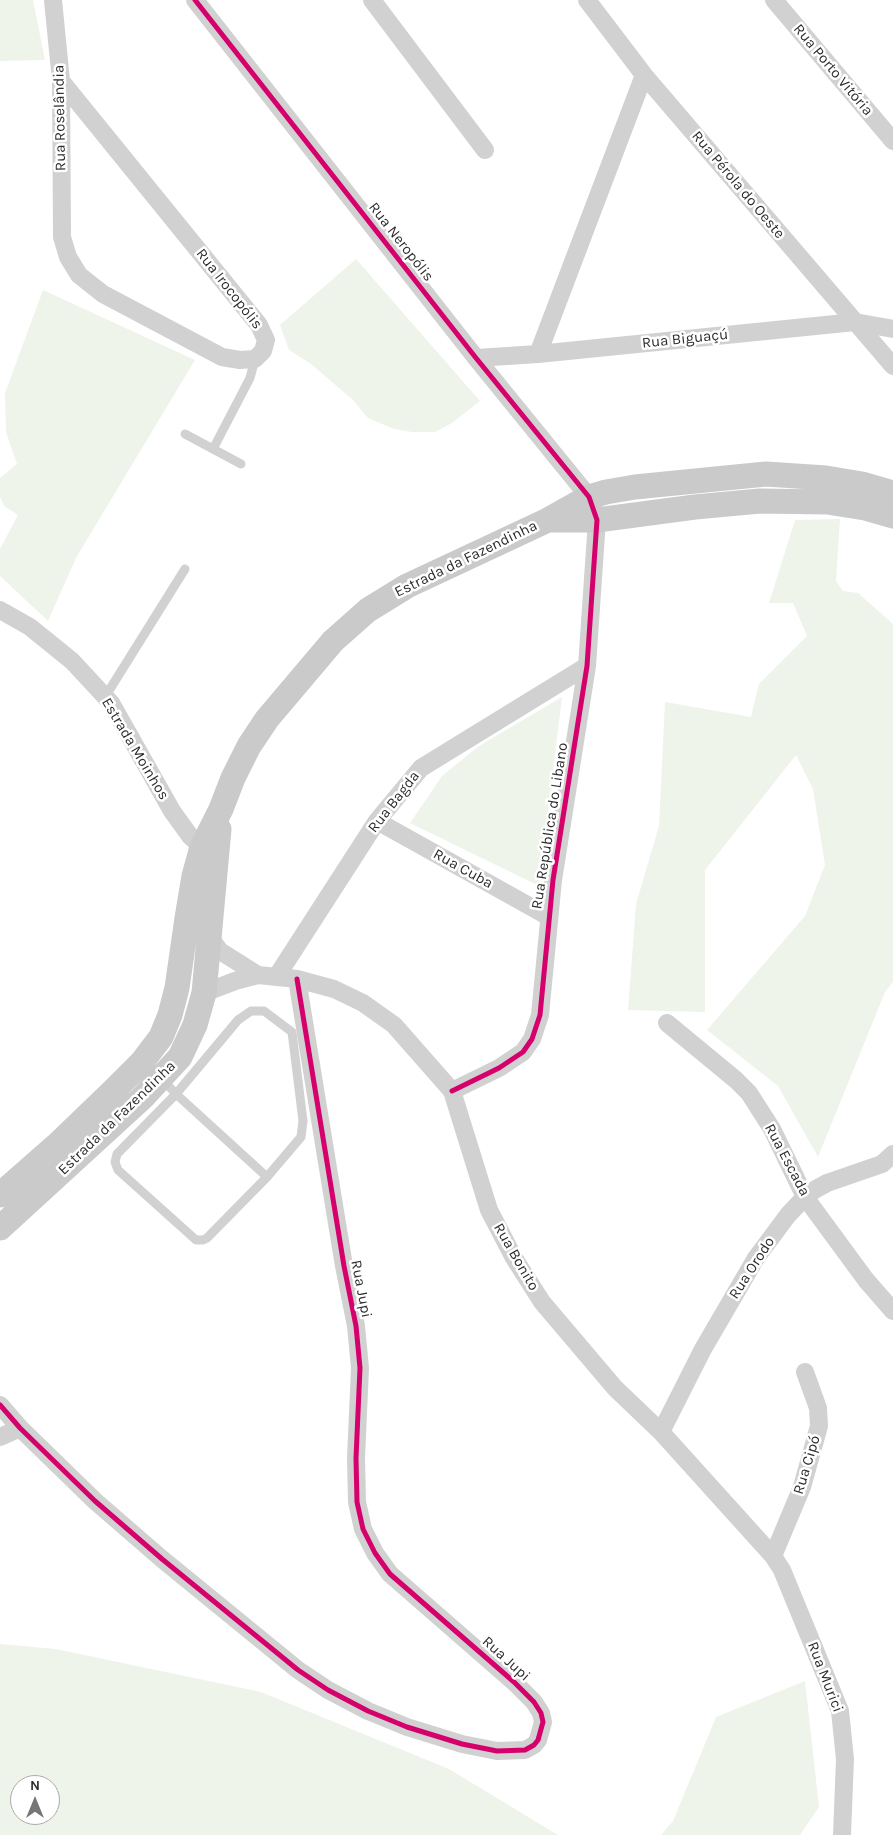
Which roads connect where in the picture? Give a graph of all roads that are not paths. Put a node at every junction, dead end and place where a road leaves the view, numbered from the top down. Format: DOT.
graph roads {
  1 [pos="53,0"];
  2 [pos="195,0"];
  3 [pos="372,0"];
  4 [pos="586,0"];
  5 [pos="774,0"];
  6 [pos="644,75"];
  7 [pos="61,81"];
  8 [pos="893,141"];
  9 [pos="485,150"];
  10 [pos="855,322"];
  11 [pos="893,329"];
  12 [pos="538,354"];
  13 [pos="476,358"];
  14 [pos="255,359"];
  15 [pos="893,366"];
  16 [pos="185,434"];
  17 [pos="213,449"];
  18 [pos="241,464"];
  19 [pos="893,493"];
  20 [pos="593,509"];
  21 [pos="893,516"];
  22 [pos="185,569"];
  23 [pos="0,610"];
  24 [pos="588,666"];
  25 [pos="105,696"];
  26 [pos="377,821"];
  27 [pos="209,853"];
  28 [pos="549,918"];
  29 [pos="210,938"];
  30 [pos="258,975"];
  31 [pos="277,976"];
  32 [pos="297,979"];
  33 [pos="204,994"];
  34 [pos="667,1022"];
  35 [pos="169,1086"];
  36 [pos="452,1091"];
  37 [pos="893,1154"];
  38 [pos="267,1177"];
  39 [pos="0,1195"];
  40 [pos="805,1196"];
  41 [pos="0,1228"];
  42 [pos="893,1311"];
  43 [pos="805,1372"];
  44 [pos="0,1405"];
  45 [pos="20,1428"];
  46 [pos="661,1432"];
  47 [pos="0,1437"];
  48 [pos="773,1556"];
  49 [pos="842,1835"];
  1 -- 7 [label="street, Rua Roselândia"];
  2 -- 13 [label="street, Rua Neropólis"];
  3 -- 9 [label="street"];
  4 -- 6 [label="street, Rua Pérola do Oeste"];
  5 -- 8 [label="street, Rua Porto Vitória"];
  6 -- 10 [label="street, Rua Pérola do Oeste"];
  6 -- 12 [label="street"];
  7 -- 14 [label="street, Rua Irocopólis"];
  7 -- 14 [label="street, Rua Roselândia"];
  10 -- 11 [label="street, Rua Biguaçú"];
  10 -- 12 [label="street, Rua Biguaçú"];
  10 -- 15 [label="street, Rua Pérola do Oeste"];
  12 -- 13 [label="street, Rua Biguaçú"];
  13 -- 20 [label="street, Rua Neropólis"];
  14 -- 17 [label="lane"];
  16 -- 17 [label="lane"];
  17 -- 18 [label="lane"];
  19 -- 20 [label="main road, Estrada da Fazendinha"];
  20 -- 21 [label="main road, Estrada da Fazendinha"];
  20 -- 24 [label="street, Rua República do Libano"];
  20 -- 27 [label="main road, Estrada da Fazendinha"];
  22 -- 25 [label="lane"];
  23 -- 25 [label="street, Estrada Moinhos"];
  24 -- 26 [label="street, Rua Bagda"];
  24 -- 28 [label="street, Rua República do Libano"];
  25 -- 27 [label="street, Estrada Moinhos"];
  26 -- 28 [label="street, Rua Cuba"];
  26 -- 31 [label="street, Rua Bagda"];
  27 -- 29 [label="main road, Estrada da Fazendinha"];
  27 -- 39 [label="main road, Estrada da Fazendinha"];
  28 -- 36 [label="street, Rua República do Libano"];
  29 -- 30 [label="street"];
  29 -- 33 [label="main road, Estrada da Fazendinha"];
  30 -- 31 [label="street, Rua Bonito"];
  30 -- 33 [label="street"];
  31 -- 32 [label="street, Rua Bonito"];
  32 -- 36 [label="street, Rua Bonito"];
  32 -- 45 [label="street, Rua Jupi"];
  33 -- 35 [label="main road, Estrada da Fazendinha"];
  34 -- 40 [label="street, Rua Escada"];
  35 -- 38 [label="lane"];
  35 -- 38 [label="lane"];
  35 -- 38 [label="lane"];
  35 -- 41 [label="main road, Estrada da Fazendinha"];
  36 -- 46 [label="street, Rua Bonito"];
  37 -- 40 [label="street, Rua Orodo"];
  40 -- 42 [label="street, Rua Escada"];
  40 -- 46 [label="street, Rua Orodo"];
  43 -- 48 [label="street, Rua Cipó"];
  44 -- 45 [label="street, Rua Jupi"];
  45 -- 47 [label="street"];
  46 -- 48 [label="street, Rua Bonito"];
  48 -- 49 [label="street, Rua Murici"];
}
